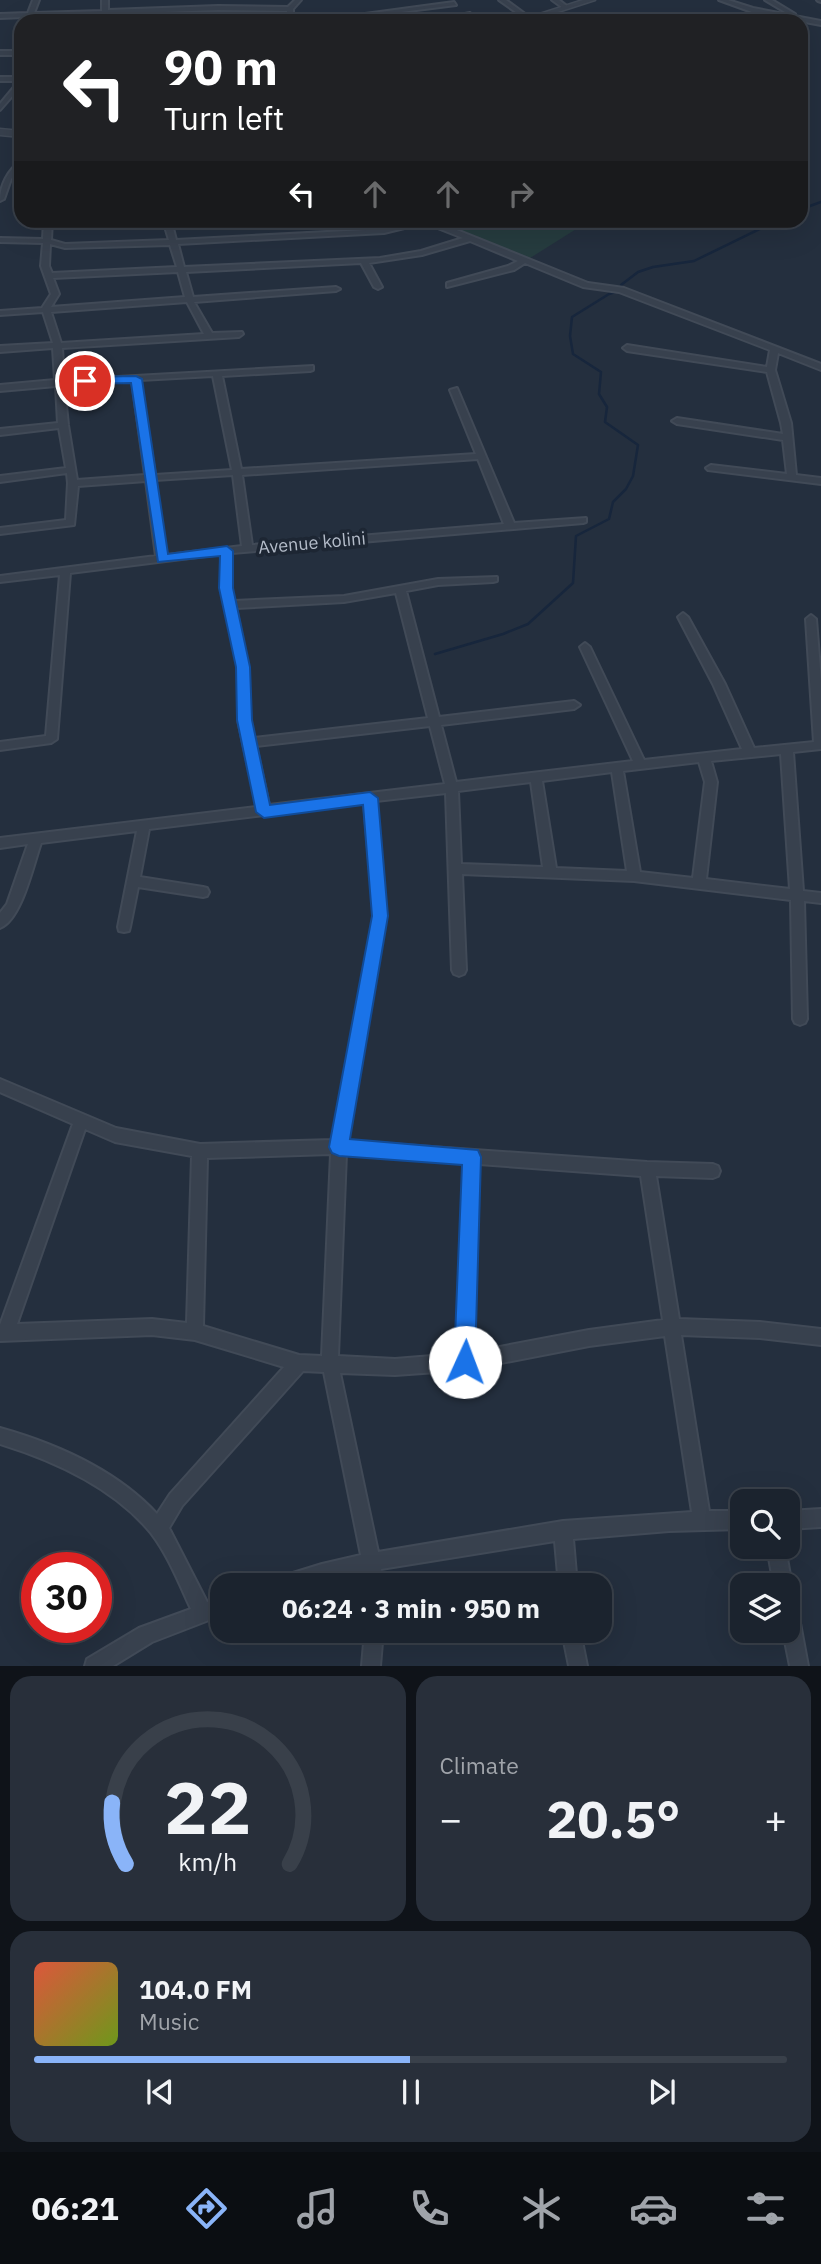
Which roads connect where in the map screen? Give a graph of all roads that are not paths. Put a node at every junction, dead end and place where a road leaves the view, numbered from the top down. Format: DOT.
graph roads {
  1 [pos="36,0"];
  2 [pos="105,0"];
  3 [pos="149,0"];
  4 [pos="298,0"];
  5 [pos="502,0"];
  6 [pos="555,0"];
  7 [pos="591,0"];
  8 [pos="722,0"];
  9 [pos="768,0"];
  10 [pos="452,2"];
  11 [pos="565,7"];
  12 [pos="218,8"];
  13 [pos="290,9"];
  14 [pos="149,10"];
  15 [pos="103,11"];
  16 [pos="53,13"];
  17 [pos="31,14"];
  18 [pos="104,14"];
  19 [pos="221,14"];
  20 [pos="290,14"];
  21 [pos="366,14"];
  22 [pos="469,14"];
  23 [pos="518,14"];
  24 [pos="543,14"];
  25 [pos="772,14"];
  26 [pos="792,14"];
  27 [pos="14,90"];
  28 [pos="8,99"];
  29 [pos="14,99"];
  30 [pos="0,108"];
  31 [pos="14,172"];
  32 [pos="0,199"];
  33 [pos="47,228"];
  34 [pos="169,228"];
  35 [pos="393,228"];
  36 [pos="442,228"];
  37 [pos="468,239"];
  38 [pos="0,240"];
  39 [pos="46,240"];
  40 [pos="173,242"];
  41 [pos="364,261"];
  42 [pos="523,261"];
  43 [pos="183,270"];
  44 [pos="47,276"];
  45 [pos="450,285"];
  46 [pos="378,287"];
  47 [pos="336,289"];
  48 [pos="190,301"];
  49 [pos="46,308"];
  50 [pos="0,313"];
  51 [pos="239,334"];
  52 [pos="209,336"];
  53 [pos="57,344"];
  54 [pos="627,348"];
  55 [pos="0,349"];
  56 [pos="774,349"];
  57 [pos="821,367"];
  58 [pos="310,368"];
  59 [pos="771,370"];
  60 [pos="218,374"];
  61 [pos="136,379"];
  62 [pos="59,382"];
  63 [pos="0,388"];
  64 [pos="454,390"];
  65 [pos="677,421"];
  66 [pos="63,425"];
  67 [pos="0,432"];
  68 [pos="788,438"];
  69 [pos="482,456"];
  70 [pos="711,468"];
  71 [pos="70,470"];
  72 [pos="237,472"];
  73 [pos="150,476"];
  74 [pos="0,479"];
  75 [pos="792,479"];
  76 [pos="821,481"];
  77 [pos="73,482"];
  78 [pos="583,520"];
  79 [pos="510,525"];
  80 [pos="0,531"];
  81 [pos="248,549"];
  82 [pos="227,551"];
  83 [pos="162,559"];
  84 [pos="65,572"];
  85 [pos="0,579"];
  86 [pos="493,579"];
  87 [pos="401,591"];
  88 [pos="230,605"];
  89 [pos="682,617"];
  90 [pos="811,619"];
  91 [pos="584,647"];
  92 [pos="574,705"];
  93 [pos="435,721"];
  94 [pos="249,743"];
  95 [pos="821,745"];
  96 [pos="0,746"];
  97 [pos="787,749"];
  98 [pos="750,752"];
  99 [pos="704,758"];
  100 [pos="641,765"];
  101 [pos="617,767"];
  102 [pos="536,777"];
  103 [pos="452,788"];
  104 [pos="370,798"];
  105 [pos="264,812"];
  106 [pos="144,826"];
  107 [pos="36,838"];
  108 [pos="0,842"];
  109 [pos="457,869"];
  110 [pos="550,870"];
  111 [pos="634,876"];
  112 [pos="133,881"];
  113 [pos="699,884"];
  114 [pos="203,892"];
  115 [pos="797,895"];
  116 [pos="821,898"];
  117 [pos="0,923"];
  118 [pos="124,927"];
  119 [pos="459,970"];
  120 [pos="800,1019"];
  121 [pos="0,1085"];
  122 [pos="81,1121"];
  123 [pos="339,1147"];
  124 [pos="200,1151"];
  125 [pos="472,1157"];
  126 [pos="647,1169"];
  127 [pos="713,1171"];
  128 [pos="671,1327"];
  129 [pos="195,1332"];
  130 [pos="3,1333"];
  131 [pos="821,1337"];
  132 [pos="465,1362"];
  133 [pos="299,1363"];
  134 [pos="330,1363"];
  135 [pos="0,1436"];
  136 [pos="821,1518"];
  137 [pos="800,1519"];
  138 [pos="702,1520"];
  139 [pos="730,1520"];
  140 [pos="159,1529"];
  141 [pos="564,1530"];
  142 [pos="370,1562"];
  143 [pos="329,1573"];
  144 [pos="373,1573"];
  145 [pos="567,1573"];
  146 [pos="210,1610"];
  147 [pos="203,1613"];
  148 [pos="373,1643"];
  149 [pos="573,1643"];
  150 [pos="795,1643"];
  151 [pos="94,1665"];
  152 [pos="371,1665"];
  153 [pos="578,1665"];
  154 [pos="799,1665"];
  1 -- 17 [label="street"];
  2 -- 15 [label="street"];
  3 -- 14 [label="street"];
  4 -- 13 [label="street"];
  5 -- 23 [label="street"];
  6 -- 11 [label="street"];
  7 -- 11 [label="street"];
  8 -- 25 [label="street"];
  9 -- 26 [label="street"];
  10 -- 21 [label="street"];
  10 -- 22 [label="street"];
  11 -- 24 [label="street"];
  12 -- 13 [label="street"];
  12 -- 14 [label="street"];
  12 -- 19 [label="street"];
  13 -- 20 [label="street"];
  14 -- 15 [label="street"];
  15 -- 16 [label="street"];
  15 -- 18 [label="street"];
  16 -- 17 [label="street"];
  27 -- 28 [label="street"];
  28 -- 29 [label="street"];
  28 -- 30 [label="street"];
  31 -- 32 [label="street"];
  33 -- 39 [label="street"];
  34 -- 40 [label="street"];
  35 -- 40 [label="street"];
  36 -- 37 [label="street"];
  37 -- 41 [label="street"];
  37 -- 42 [label="street"];
  38 -- 39 [label="street"];
  39 -- 40 [label="street"];
  39 -- 44 [label="street"];
  40 -- 43 [label="street"];
  41 -- 43 [label="street"];
  41 -- 46 [label="street"];
  42 -- 45 [label="street"];
  42 -- 56 [label="street"];
  43 -- 44 [label="street"];
  43 -- 48 [label="street"];
  44 -- 49 [label="street"];
  47 -- 48 [label="street"];
  48 -- 49 [label="street"];
  48 -- 52 [label="street"];
  49 -- 50 [label="street"];
  49 -- 53 [label="street"];
  51 -- 52 [label="street"];
  52 -- 53 [label="street"];
  53 -- 55 [label="street"];
  53 -- 62 [label="street"];
  54 -- 59 [label="street"];
  56 -- 57 [label="street"];
  56 -- 59 [label="street"];
  58 -- 60 [label="street"];
  59 -- 68 [label="street"];
  60 -- 61 [label="street"];
  60 -- 72 [label="street"];
  61 -- 62 [label="street"];
  61 -- 73 [label="street"];
  62 -- 63 [label="street"];
  62 -- 66 [label="street"];
  64 -- 69 [label="street"];
  65 -- 68 [label="street"];
  66 -- 67 [label="street"];
  66 -- 71 [label="street"];
  68 -- 75 [label="street"];
  69 -- 72 [label="street"];
  69 -- 79 [label="street"];
  70 -- 75 [label="street"];
  71 -- 74 [label="street"];
  71 -- 77 [label="street"];
  72 -- 73 [label="street"];
  72 -- 81 [label="street"];
  73 -- 77 [label="street"];
  73 -- 83 [label="street"];
  75 -- 76 [label="street"];
  77 -- 80 [label="street"];
  78 -- 79 [label="street, Avenue kolini"];
  79 -- 81 [label="street, Avenue kolini"];
  81 -- 82 [label="street, Avenue kolini"];
  82 -- 83 [label="street, Avenue kolini"];
  82 -- 88 [label="street"];
  83 -- 84 [label="street, Avenue kolini"];
  84 -- 85 [label="street, Avenue kolini"];
  84 -- 96 [label="street"];
  86 -- 87 [label="street"];
  87 -- 88 [label="street"];
  87 -- 93 [label="street"];
  88 -- 94 [label="street"];
  89 -- 98 [label="street"];
  90 -- 95 [label="street"];
  91 -- 100 [label="street"];
  92 -- 93 [label="street"];
  93 -- 94 [label="street"];
  93 -- 103 [label="street"];
  94 -- 105 [label="street"];
  95 -- 97 [label="street"];
  97 -- 98 [label="street"];
  97 -- 115 [label="street"];
  98 -- 99 [label="street"];
  99 -- 100 [label="street"];
  99 -- 113 [label="street"];
  100 -- 101 [label="street"];
  101 -- 102 [label="street"];
  101 -- 111 [label="street"];
  102 -- 103 [label="street"];
  102 -- 110 [label="street"];
  103 -- 104 [label="street"];
  103 -- 109 [label="street"];
  104 -- 105 [label="street"];
  104 -- 123 [label="street"];
  105 -- 106 [label="street"];
  106 -- 107 [label="street"];
  106 -- 112 [label="street"];
  107 -- 108 [label="street"];
  107 -- 117 [label="street"];
  109 -- 110 [label="street"];
  109 -- 119 [label="street"];
  110 -- 111 [label="street"];
  111 -- 113 [label="street"];
  112 -- 114 [label="street"];
  112 -- 118 [label="street"];
  113 -- 115 [label="street"];
  115 -- 116 [label="street"];
  115 -- 120 [label="street"];
  121 -- 122 [label="street"];
  122 -- 124 [label="street"];
  122 -- 130 [label="street"];
  123 -- 124 [label="street"];
  123 -- 125 [label="street"];
  123 -- 134 [label="street"];
  124 -- 129 [label="street"];
  125 -- 126 [label="street"];
  125 -- 132 [label="street"];
  126 -- 127 [label="street"];
  126 -- 128 [label="street"];
  128 -- 131 [label="street"];
  128 -- 132 [label="street"];
  128 -- 138 [label="street"];
  129 -- 130 [label="street"];
  129 -- 133 [label="street"];
  132 -- 134 [label="street"];
  133 -- 134 [label="street"];
  133 -- 140 [label="street"];
  134 -- 142 [label="street"];
  135 -- 140 [label="street"];
  136 -- 137 [label="street"];
  138 -- 139 [label="street"];
  138 -- 141 [label="street"];
  140 -- 147 [label="street"];
  141 -- 142 [label="street"];
  141 -- 145 [label="street"];
  142 -- 143 [label="street"];
  142 -- 144 [label="street"];
  146 -- 147 [label="street"];
  147 -- 151 [label="street"];
  148 -- 152 [label="street"];
  149 -- 153 [label="street"];
  150 -- 154 [label="street"];
}
